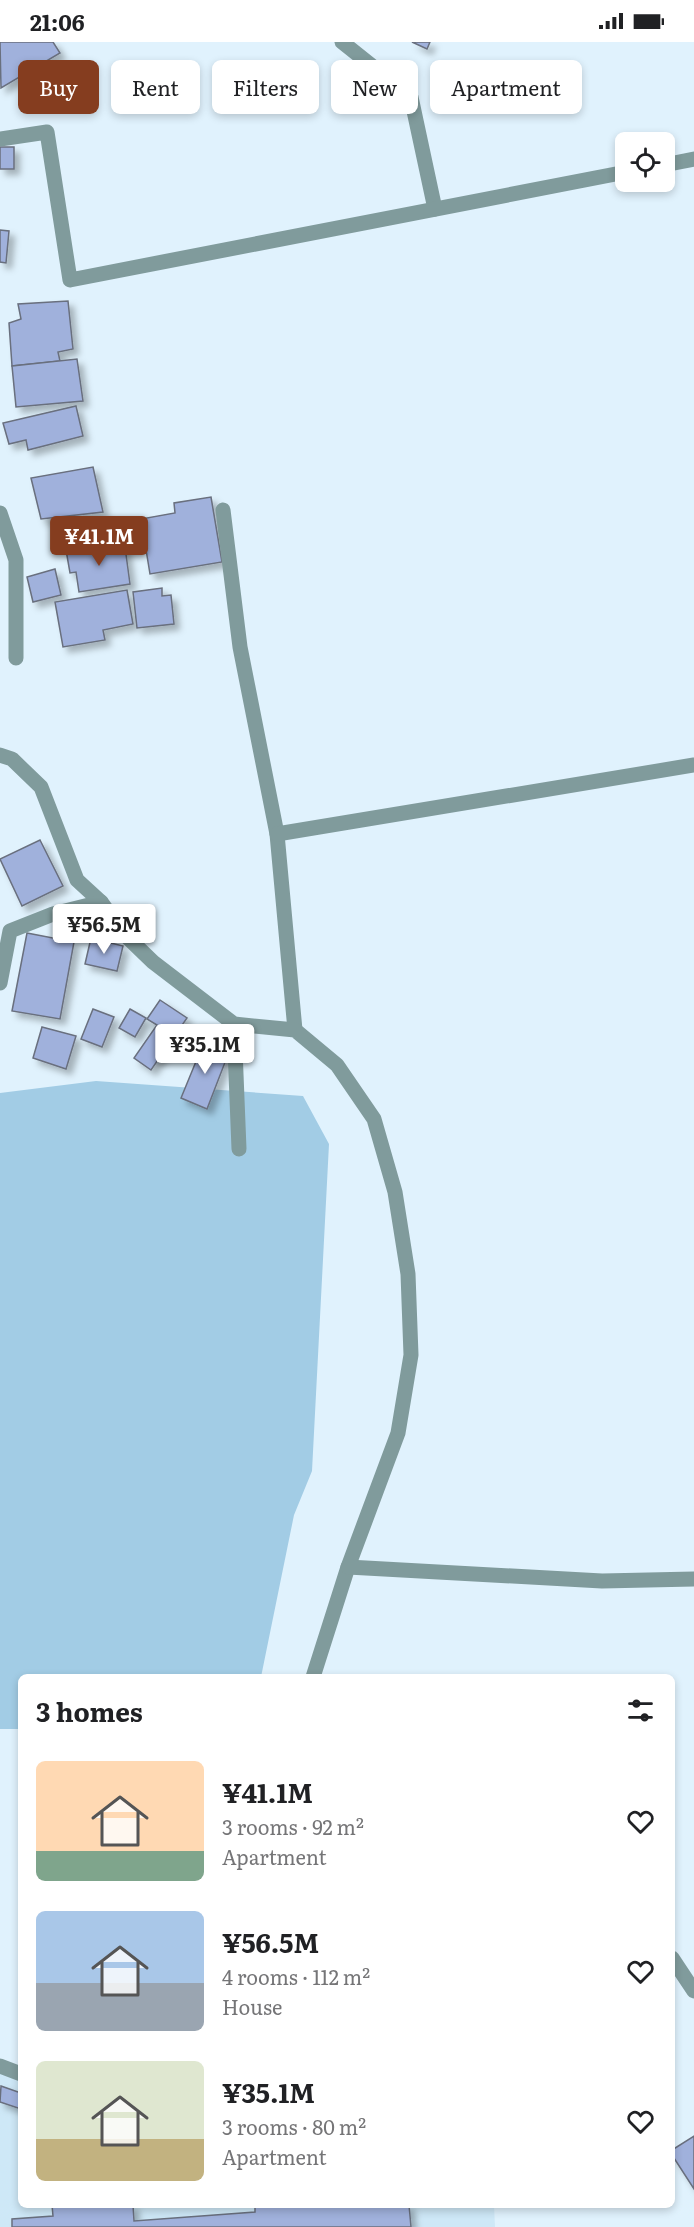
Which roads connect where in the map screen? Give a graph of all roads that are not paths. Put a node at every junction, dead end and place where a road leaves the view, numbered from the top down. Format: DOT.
graph roads {
  1 [pos="342,42"];
  2 [pos="0,139"];
  3 [pos="694,159"];
  4 [pos="675,163"];
  5 [pos="615,174"];
  6 [pos="435,209"];
  7 [pos="223,510"];
  8 [pos="0,513"];
  9 [pos="16,658"];
  10 [pos="0,755"];
  11 [pos="694,765"];
  12 [pos="277,834"];
  13 [pos="101,902"];
  14 [pos="0,983"];
  15 [pos="234,1024"];
  16 [pos="295,1029"];
  17 [pos="238,1149"];
  18 [pos="348,1567"];
  19 [pos="694,1579"];
  20 [pos="314,1674"];
  21 [pos="675,1962"];
  22 [pos="694,1991"];
  23 [pos="0,2066"];
  24 [pos="18,2073"];
  1 -- 6 [label="street"];
  2 -- 6 [label="street"];
  3 -- 4 [label="street"];
  5 -- 6 [label="street"];
  7 -- 12 [label="street"];
  8 -- 9 [label="street"];
  10 -- 13 [label="street"];
  11 -- 12 [label="street"];
  12 -- 16 [label="street"];
  13 -- 14 [label="street"];
  13 -- 15 [label="street"];
  15 -- 16 [label="street"];
  15 -- 17 [label="street"];
  16 -- 18 [label="street"];
  18 -- 19 [label="street"];
  18 -- 20 [label="street"];
  21 -- 22 [label="street"];
  23 -- 24 [label="street"];
}
